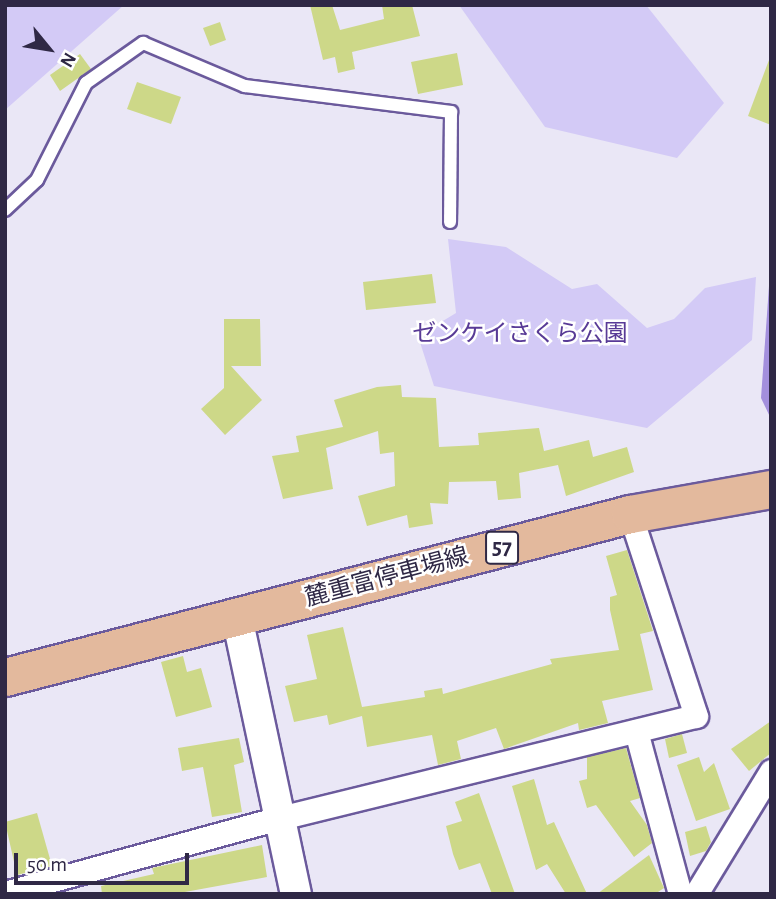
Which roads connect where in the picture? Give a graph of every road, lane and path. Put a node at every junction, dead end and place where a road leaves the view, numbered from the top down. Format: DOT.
graph roads {
  1 [pos="5,210"];
  2 [pos="450,222"];
  3 [pos="771,489"];
  4 [pos="630,514"];
  5 [pos="236,617"];
  6 [pos="5,677"];
  7 [pos="636,731"];
  8 [pos="771,771"];
  9 [pos="280,818"];
  10 [pos="5,893"];
  11 [pos="296,894"];
  12 [pos="680,894"];
  13 [pos="696,894"];
  1 -- 2 [label="lane"];
  3 -- 4 [label="main road, 麓重富停車場線 / 57"];
  4 -- 5 [label="main road, 麓重富停車場線 / 57"];
  4 -- 7 [label="street"];
  5 -- 6 [label="main road, 麓重富停車場線 / 57"];
  5 -- 9 [label="street"];
  7 -- 9 [label="street"];
  7 -- 12 [label="street"];
  8 -- 13 [label="street"];
  9 -- 10 [label="street"];
  9 -- 11 [label="street"];
}
